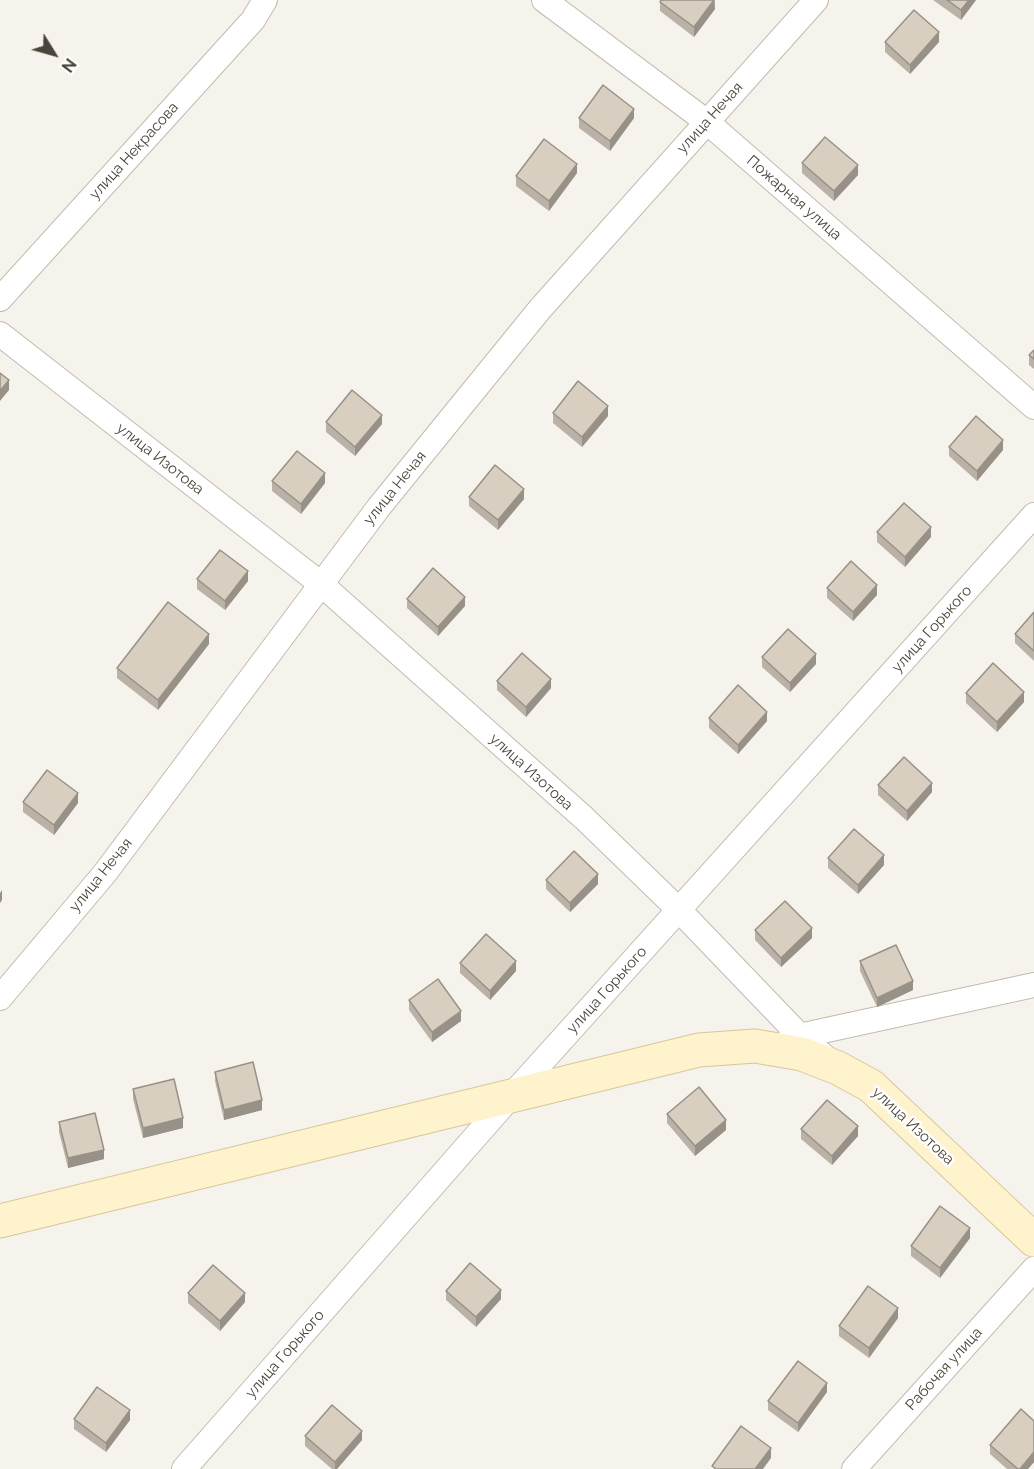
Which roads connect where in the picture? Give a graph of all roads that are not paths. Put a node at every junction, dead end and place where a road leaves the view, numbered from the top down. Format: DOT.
graph roads {
  1 [pos="265,0"];
  2 [pos="544,0"];
  3 [pos="816,0"];
  4 [pos="707,122"];
  5 [pos="0,299"];
  6 [pos="0,334"];
  7 [pos="1034,407"];
  8 [pos="1034,515"];
  9 [pos="321,584"];
  10 [pos="679,910"];
  11 [pos="1034,985"];
  12 [pos="0,998"];
  13 [pos="800,1036"];
  14 [pos="755,1046"];
  15 [pos="838,1068"];
  16 [pos="512,1095"];
  17 [pos="0,1221"];
  18 [pos="1034,1240"];
  19 [pos="1034,1269"];
  20 [pos="184,1469"];
  21 [pos="854,1469"];
  1 -- 5 [label="street, улица Некрасова"];
  2 -- 4 [label="street, Пожарная улица"];
  3 -- 4 [label="street, улица Нечая"];
  4 -- 7 [label="street, Пожарная улица"];
  4 -- 9 [label="street, улица Нечая"];
  6 -- 9 [label="street, улица Изотова"];
  8 -- 10 [label="street, улица Горького"];
  9 -- 10 [label="street, улица Изотова"];
  9 -- 12 [label="street, улица Нечая"];
  10 -- 13 [label="street, улица Изотова"];
  10 -- 16 [label="street, улица Горького"];
  11 -- 13 [label="street"];
  13 -- 14 [label="street"];
  13 -- 15 [label="street, улица Изотова"];
  14 -- 15 [label="main road"];
  14 -- 16 [label="main road"];
  15 -- 18 [label="main road, улица Изотова"];
  16 -- 17 [label="main road"];
  16 -- 20 [label="street, улица Горького"];
  19 -- 21 [label="street, Рабочая улица"];
}
